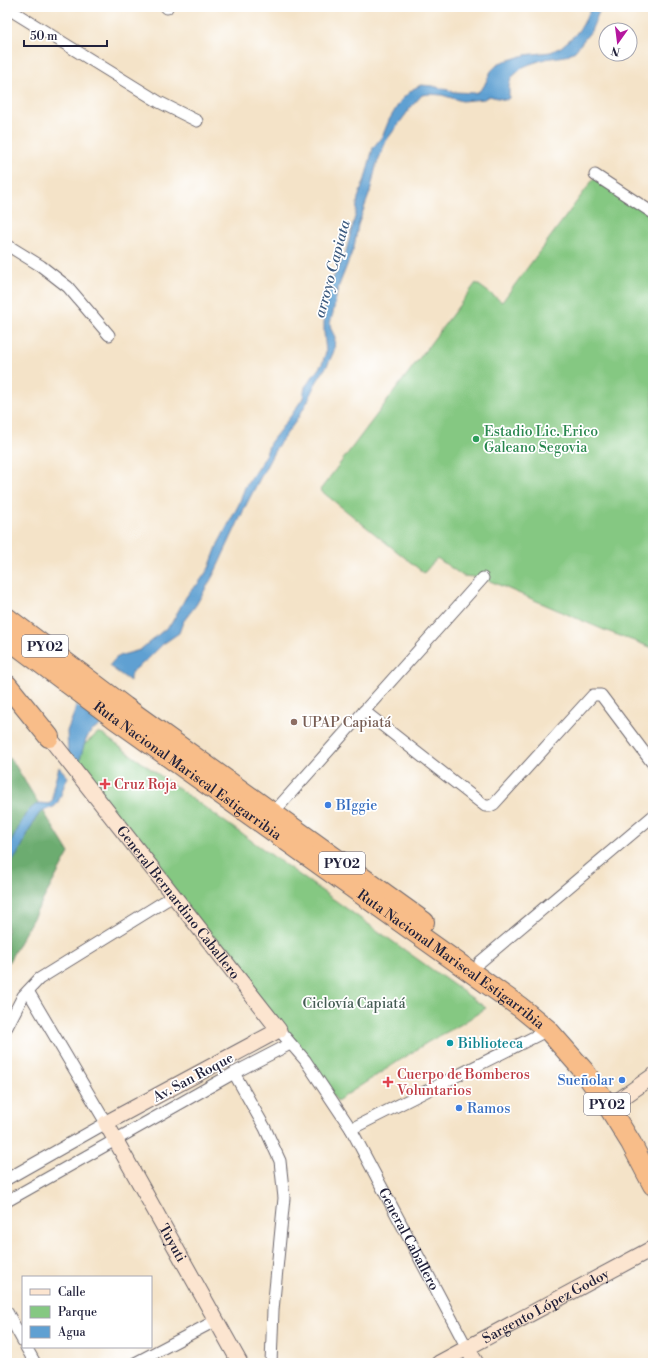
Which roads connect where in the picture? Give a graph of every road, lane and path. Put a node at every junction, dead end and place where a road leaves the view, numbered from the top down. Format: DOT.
graph roads {
  1 [pos="7,8"];
  2 [pos="197,121"];
  3 [pos="595,175"];
  4 [pos="653,213"];
  5 [pos="7,245"];
  6 [pos="109,335"];
  7 [pos="483,578"];
  8 [pos="7,618"];
  9 [pos="7,638"];
  10 [pos="78,681"];
  11 [pos="7,685"];
  12 [pos="364,711"];
  13 [pos="120,712"];
  14 [pos="48,737"];
  15 [pos="653,764"];
  16 [pos="274,813"];
  17 [pos="653,816"];
  18 [pos="173,896"];
  19 [pos="480,962"];
  20 [pos="28,991"];
  21 [pos="7,1027"];
  22 [pos="279,1030"];
  23 [pos="548,1030"];
  24 [pos="290,1044"];
  25 [pos="234,1073"];
  26 [pos="653,1076"];
  27 [pos="619,1100"];
  28 [pos="106,1123"];
  29 [pos="351,1129"];
  30 [pos="115,1140"];
  31 [pos="653,1158"];
  32 [pos="7,1178"];
  33 [pos="653,1185"];
  34 [pos="7,1201"];
  35 [pos="653,1248"];
  36 [pos="7,1312"];
  37 [pos="215,1320"];
  38 [pos="22,1339"];
  39 [pos="27,1348"];
  40 [pos="467,1348"];
  41 [pos="35,1363"];
  42 [pos="135,1363"];
  43 [pos="240,1363"];
  44 [pos="271,1363"];
  45 [pos="439,1363"];
  46 [pos="476,1363"];
  1 -- 2 [label="street"];
  3 -- 4 [label="street"];
  5 -- 6 [label="street"];
  7 -- 12 [label="street"];
  8 -- 10 [label="highway, Ruta Nacional Mariscal Estigarribia / PY02"];
  9 -- 10 [label="highway, Ruta Nacional Mariscal Estigarribia / PY02"];
  10 -- 13 [label="highway, Ruta Nacional Mariscal Estigarribia / PY02"];
  11 -- 14 [label="highway"];
  12 -- 15 [label="street"];
  12 -- 16 [label="street"];
  13 -- 16 [label="highway, Ruta Nacional Mariscal Estigarribia / PY02"];
  13 -- 23 [label="highway, Ruta Nacional Mariscal Estigarribia / PY02"];
  14 -- 18 [label="street, General Bernardino Caballero"];
  16 -- 19 [label="highway, Ruta Nacional Mariscal Estigarribia / PY02"];
  17 -- 19 [label="street"];
  18 -- 20 [label="street"];
  18 -- 22 [label="street, General Bernardino Caballero"];
  19 -- 27 [label="highway, Ruta Nacional Mariscal Estigarribia / PY02"];
  20 -- 21 [label="street"];
  20 -- 28 [label="street"];
  22 -- 24 [label="street, General Caballero"];
  22 -- 28 [label="street, Av. San Roque"];
  23 -- 29 [label="street"];
  23 -- 33 [label="highway, Ruta Nacional Mariscal Estigarribia / PY02"];
  24 -- 25 [label="street"];
  24 -- 29 [label="street, General Caballero"];
  25 -- 30 [label="street"];
  25 -- 44 [label="street"];
  26 -- 27 [label="street"];
  27 -- 31 [label="highway, Ruta Nacional Mariscal Estigarribia / PY02"];
  28 -- 30 [label="street, Tuyuti"];
  28 -- 32 [label="street"];
  29 -- 40 [label="street, General Caballero"];
  30 -- 34 [label="street"];
  30 -- 37 [label="street, Tuyuti"];
  35 -- 40 [label="street, Sargento López Godoy"];
  36 -- 38 [label="street"];
  37 -- 42 [label="street"];
  37 -- 43 [label="street, Tuyuti"];
  39 -- 41 [label="street"];
  40 -- 45 [label="street, Sargento López Godoy"];
  40 -- 46 [label="street"];
}
